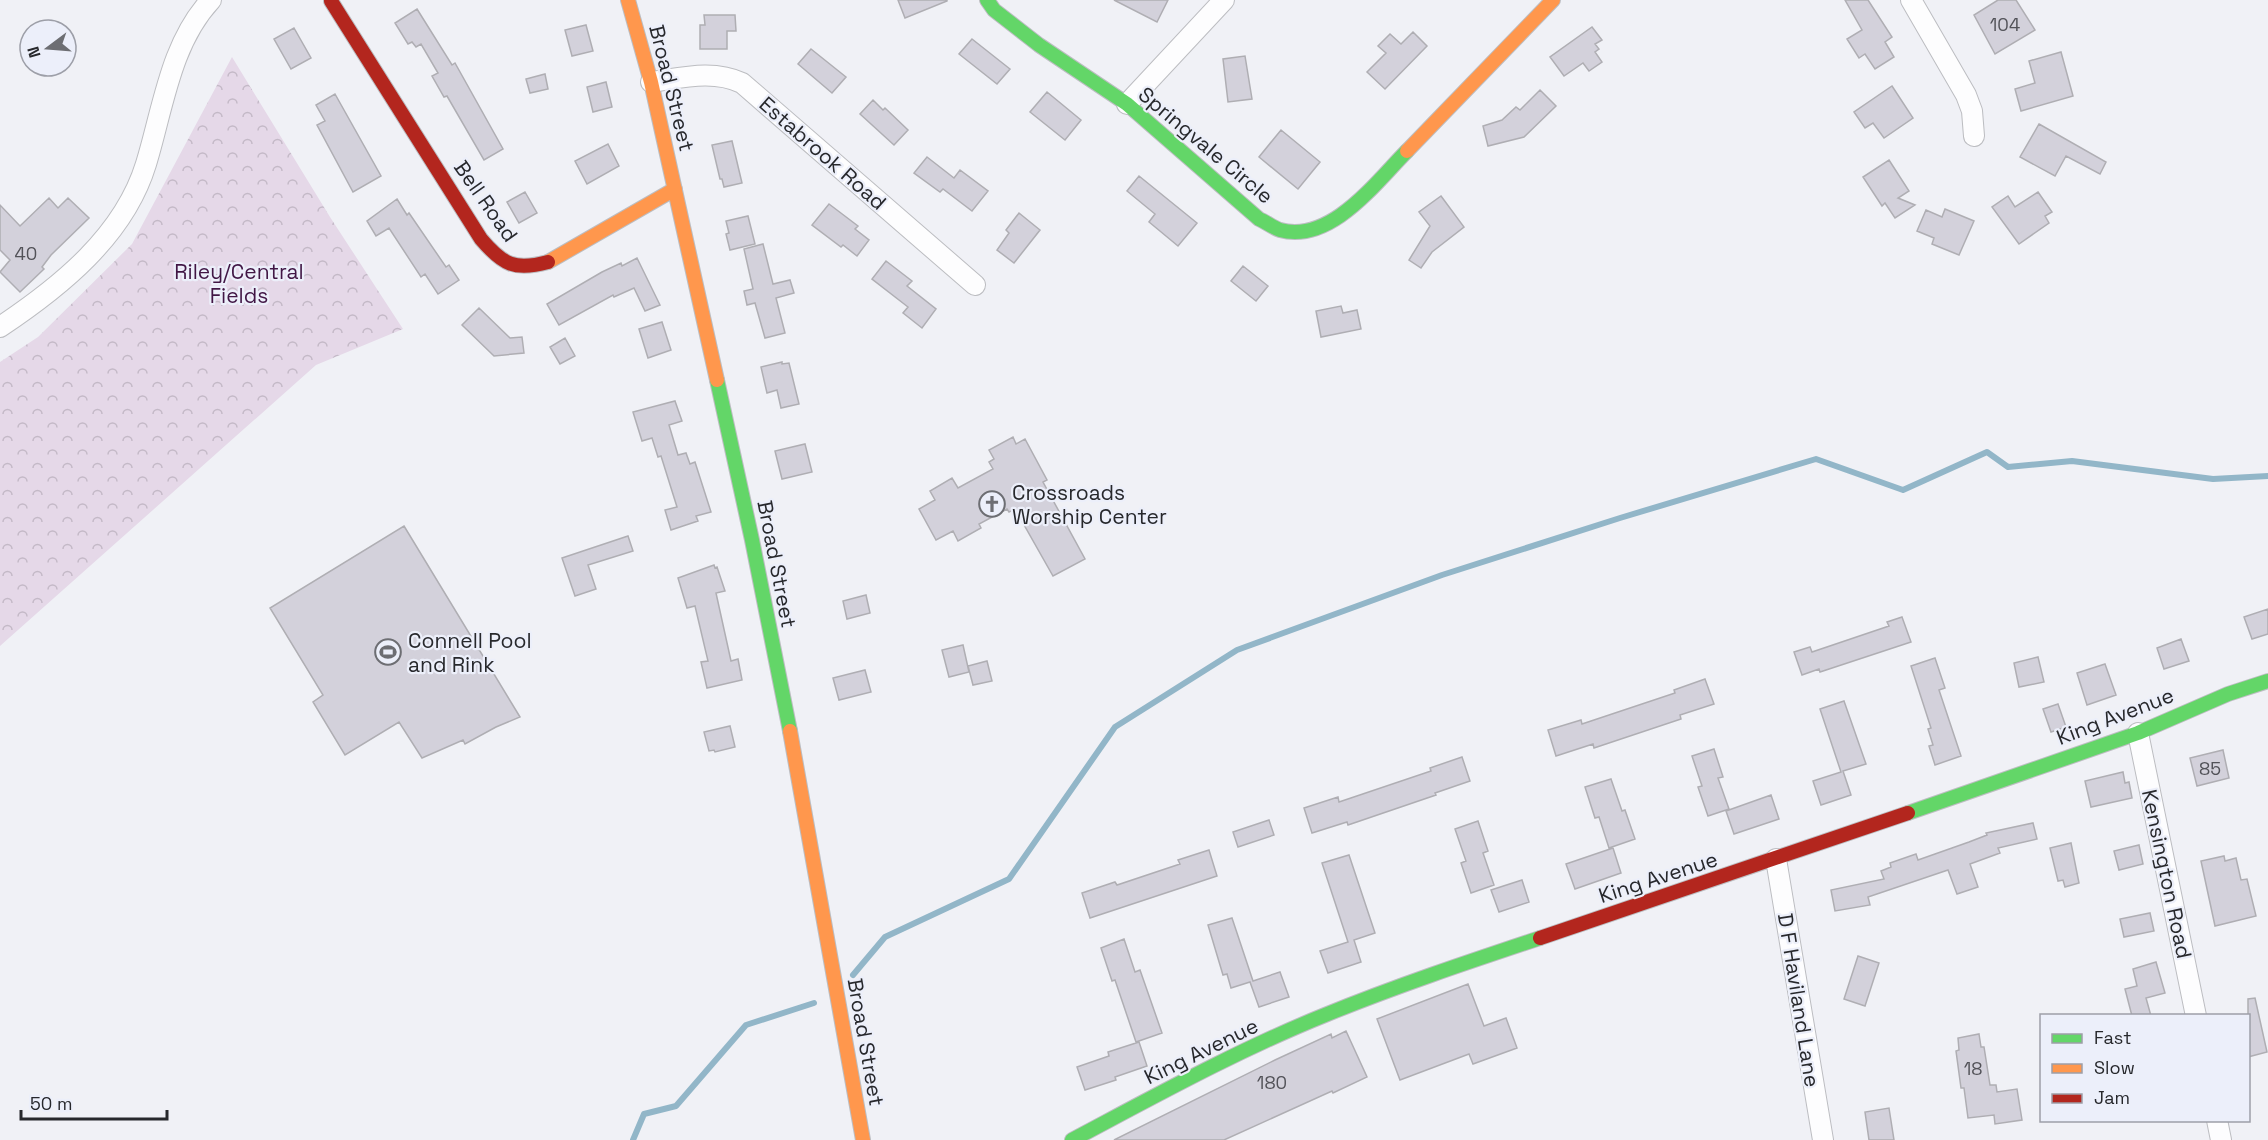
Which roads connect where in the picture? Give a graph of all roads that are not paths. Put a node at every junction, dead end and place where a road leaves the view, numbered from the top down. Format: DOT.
graph roads {
  1 [pos="211,0"];
  2 [pos="628,0"];
  3 [pos="987,0"];
  4 [pos="1224,0"];
  5 [pos="1553,0"];
  6 [pos="1911,0"];
  7 [pos="331,1"];
  8 [pos="651,82"];
  9 [pos="1127,104"];
  10 [pos="1974,136"];
  11 [pos="675,189"];
  12 [pos="975,285"];
  13 [pos="0,327"];
  14 [pos="2268,681"];
  15 [pos="2138,733"];
  16 [pos="1776,859"];
  17 [pos="2196,1014"];
  18 [pos="2217,1122"];
  19 [pos="863,1140"];
  20 [pos="1072,1140"];
  21 [pos="1823,1140"];
  22 [pos="2221,1140"];
  1 -- 13 [label="street"];
  2 -- 8 [label="street, Broad Street"];
  3 -- 9 [label="street, Springvale Circle"];
  4 -- 9 [label="street"];
  5 -- 9 [label="street, Springvale Circle"];
  6 -- 10 [label="street"];
  7 -- 11 [label="street, Bell Road"];
  8 -- 11 [label="street, Broad Street"];
  8 -- 12 [label="street, Estabrook Road"];
  11 -- 19 [label="street, Broad Street"];
  14 -- 15 [label="street, King Avenue"];
  15 -- 16 [label="street, King Avenue"];
  15 -- 17 [label="street, Kensington Road"];
  16 -- 20 [label="street, King Avenue"];
  16 -- 21 [label="street, D F Haviland Lane"];
  18 -- 22 [label="street"];
}
